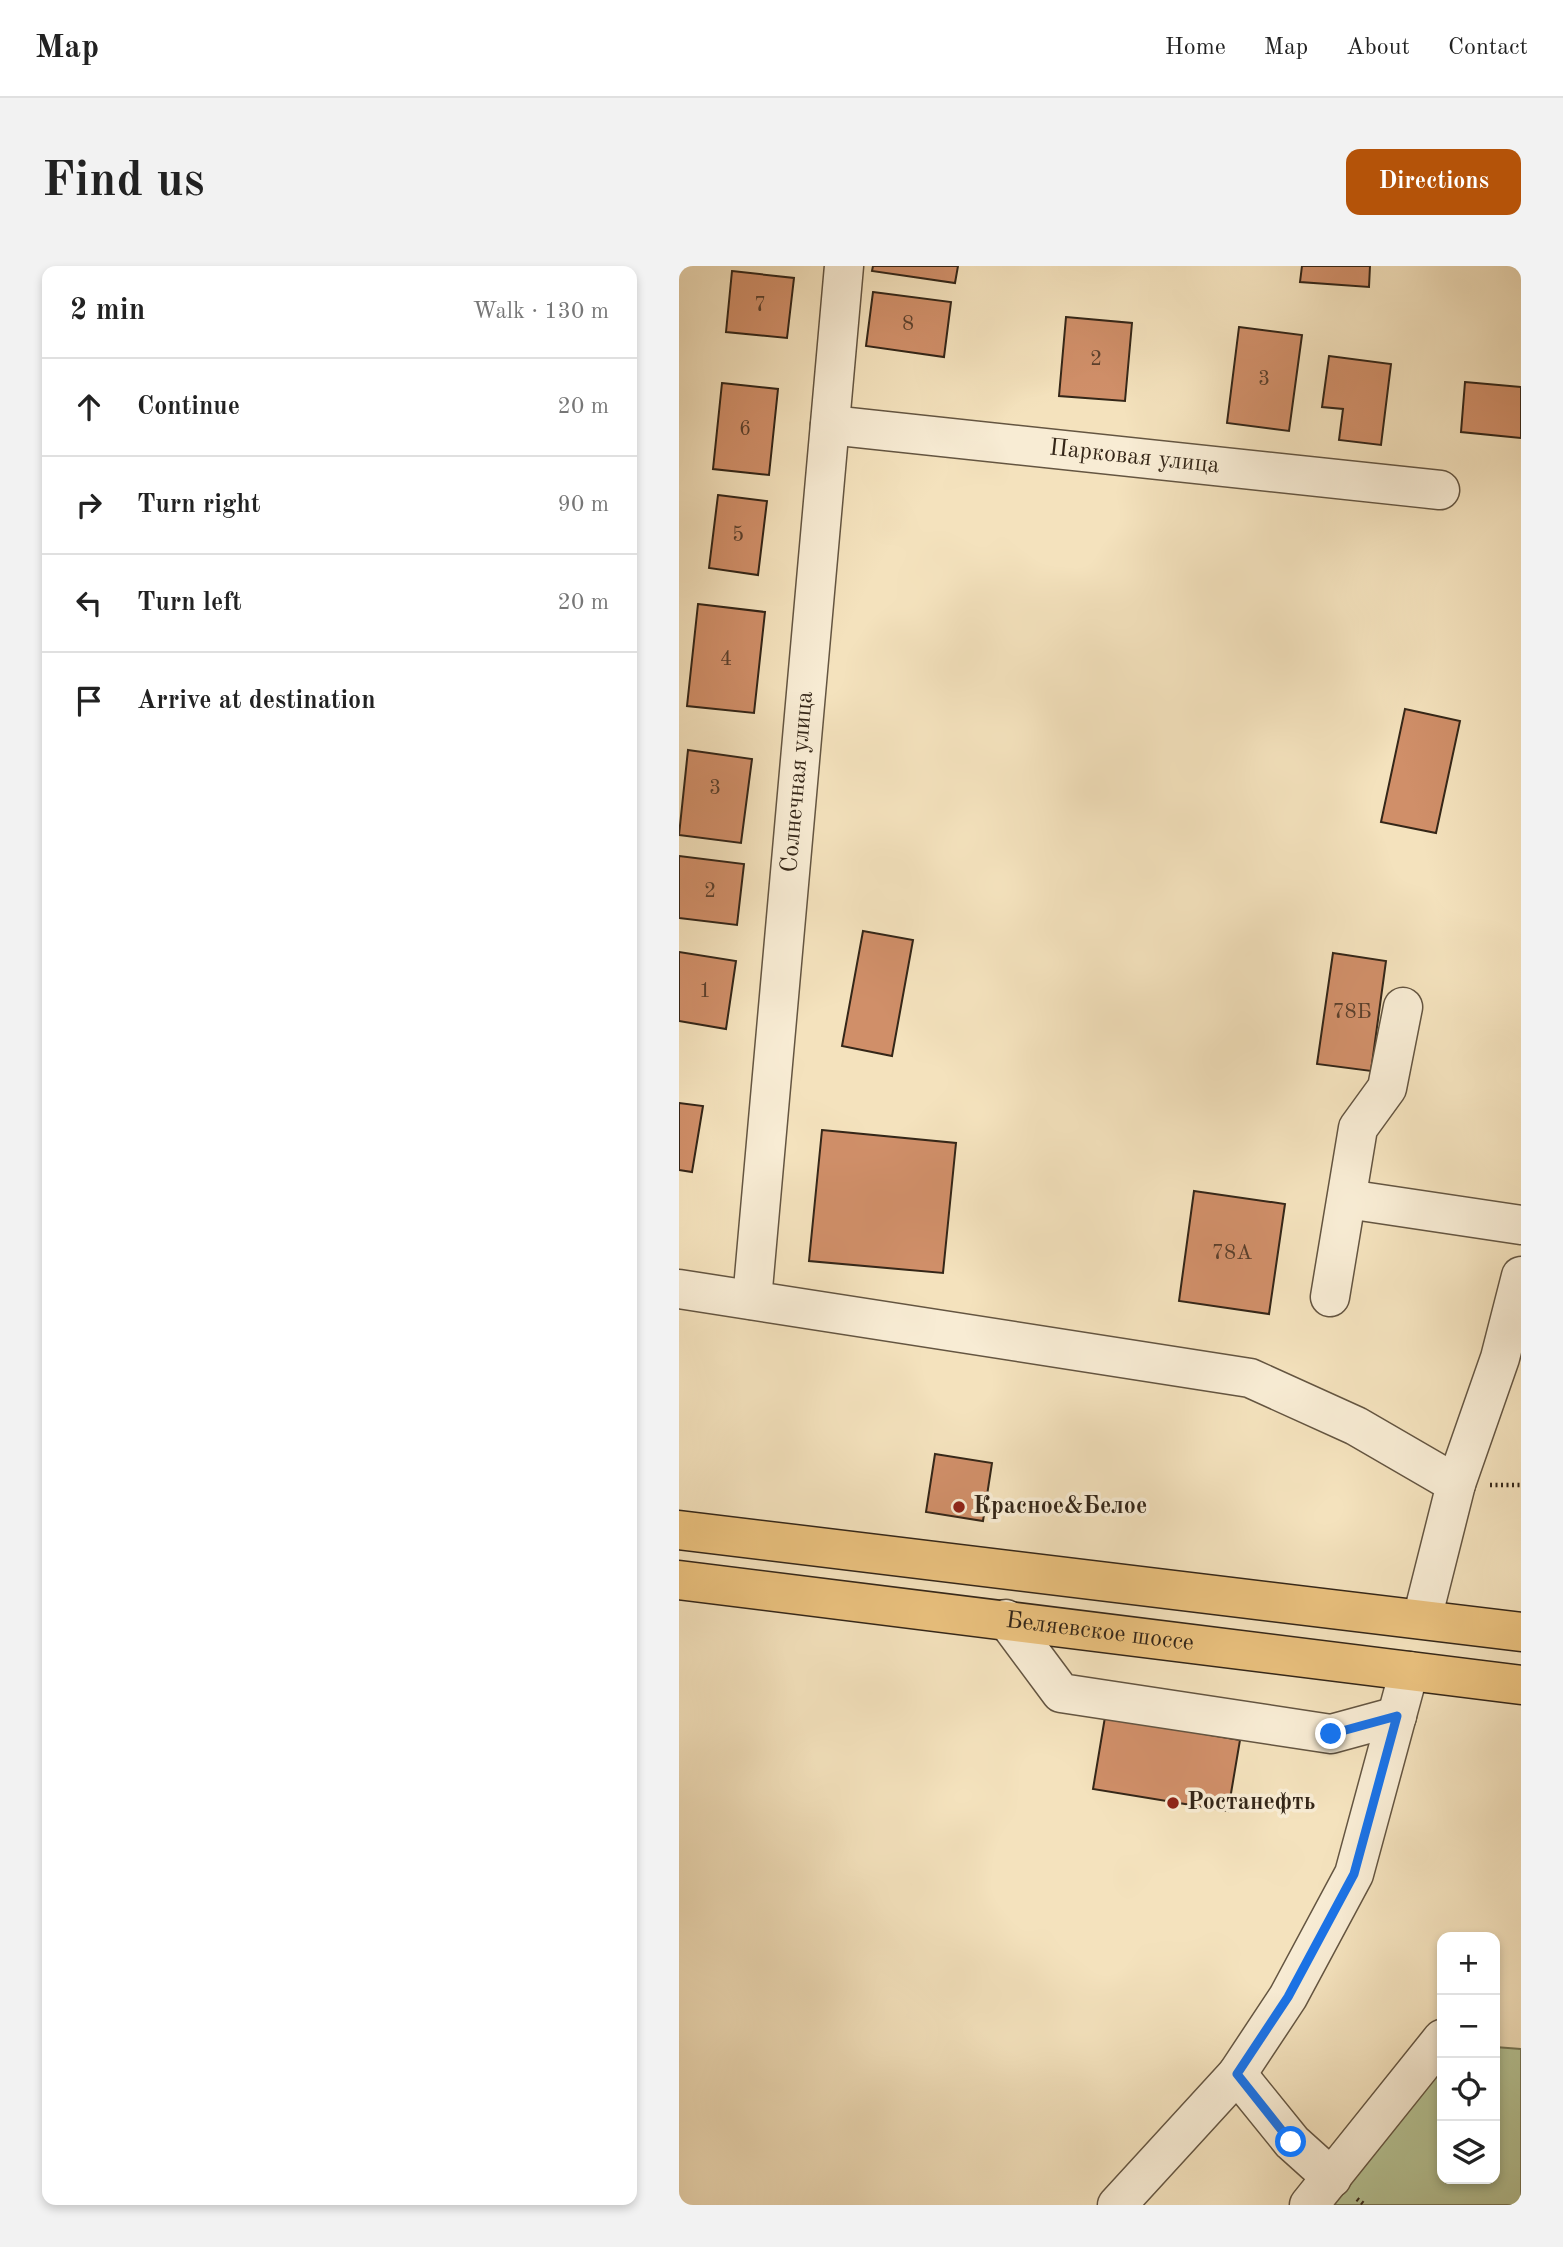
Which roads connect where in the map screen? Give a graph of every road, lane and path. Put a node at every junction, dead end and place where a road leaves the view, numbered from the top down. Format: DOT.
graph roads {
  1 [pos="843,266"];
  2 [pos="830,425"];
  3 [pos="1440,490"];
  4 [pos="1403,1007"];
  5 [pos="1347,1199"];
  6 [pos="1521,1226"];
  7 [pos="1521,1276"];
  8 [pos="679,1289"];
  9 [pos="1330,1297"];
  10 [pos="752,1300"];
  11 [pos="1456,1484"];
  12 [pos="679,1530"];
  13 [pos="679,1580"];
  14 [pos="1006,1619"];
  15 [pos="1422,1619"];
  16 [pos="1521,1632"];
  17 [pos="1409,1671"];
  18 [pos="1521,1685"];
  19 [pos="1397,1716"];
  20 [pos="1437,2045"];
  21 [pos="1237,2074"];
  22 [pos="1321,2192"];
  23 [pos="1117,2205"];
  1 -- 2 [label="street, Солнечная улица"];
  2 -- 3 [label="street, Парковая улица"];
  2 -- 10 [label="street, Солнечная улица"];
  4 -- 5 [label="street"];
  5 -- 6 [label="street"];
  5 -- 9 [label="street"];
  7 -- 11 [label="street"];
  8 -- 10 [label="street"];
  10 -- 11 [label="street"];
  11 -- 15 [label="street"];
  12 -- 15 [label="main road, Беляевское шоссе"];
  13 -- 14 [label="main road, Беляевское шоссе"];
  14 -- 17 [label="main road, Беляевское шоссе"];
  14 -- 19 [label="street"];
  15 -- 16 [label="main road, Беляевское шоссе"];
  17 -- 18 [label="main road, Беляевское шоссе"];
  17 -- 19 [label="street"];
  19 -- 21 [label="street"];
  20 -- 22 [label="street"];
  21 -- 22 [label="street"];
  21 -- 23 [label="street"];
}
